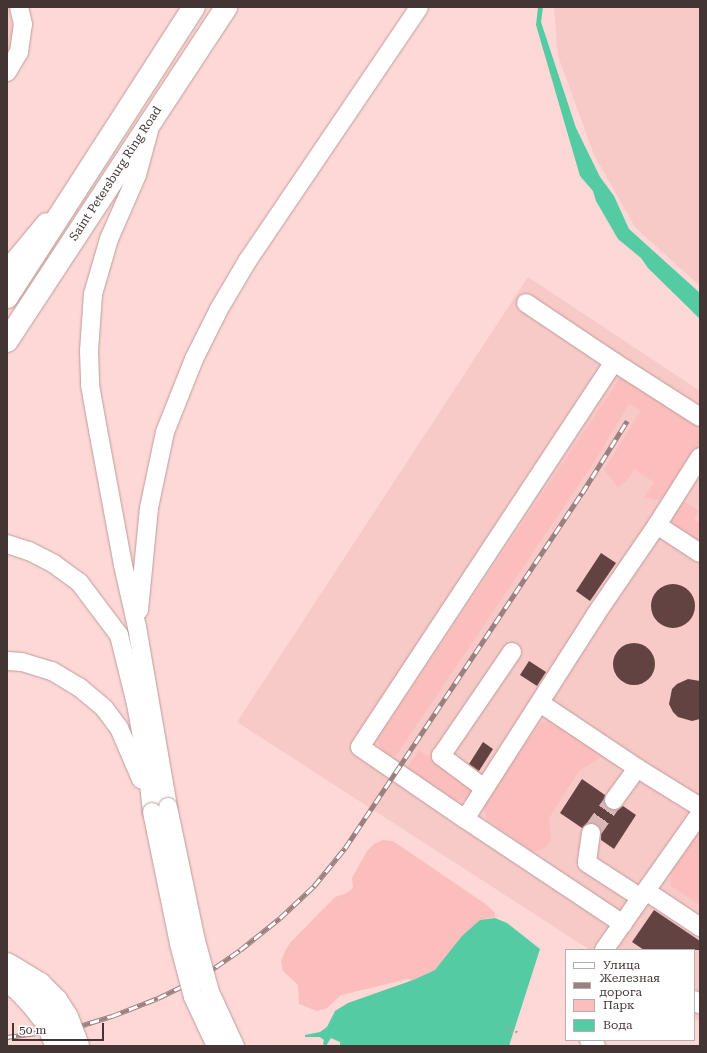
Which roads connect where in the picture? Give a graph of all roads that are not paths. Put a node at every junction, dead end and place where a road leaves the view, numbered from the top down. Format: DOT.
graph roads {
  1 [pos="19,7"];
  2 [pos="182,7"];
  3 [pos="194,7"];
  4 [pos="226,7"];
  5 [pos="419,7"];
  6 [pos="7,72"];
  7 [pos="152,72"];
  8 [pos="153,116"];
  9 [pos="91,167"];
  10 [pos="7,269"];
  11 [pos="7,297"];
  12 [pos="526,303"];
  13 [pos="7,340"];
  14 [pos="614,362"];
  15 [pos="700,418"];
  16 [pos="700,457"];
  17 [pos="657,525"];
  18 [pos="7,544"];
  19 [pos="700,553"];
  20 [pos="137,627"];
  21 [pos="512,652"];
  22 [pos="7,661"];
  23 [pos="540,703"];
  24 [pos="637,768"];
  25 [pos="484,788"];
  26 [pos="614,800"];
  27 [pos="700,807"];
  28 [pos="160,810"];
  29 [pos="700,814"];
  30 [pos="465,819"];
  31 [pos="591,833"];
  32 [pos="644,895"];
  33 [pos="623,924"];
  34 [pos="700,927"];
  35 [pos="611,947"];
  36 [pos="7,964"];
  37 [pos="7,982"];
  38 [pos="56,1046"];
  39 [pos="78,1046"];
  40 [pos="216,1046"];
  41 [pos="235,1046"];
  1 -- 6 [label="street"];
  2 -- 7 [label="street"];
  3 -- 7 [label="main road, Saint Petersburg Ring Road"];
  4 -- 8 [label="main road, Saint Petersburg Ring Road"];
  5 -- 20 [label="street"];
  7 -- 9 [label="main road, Saint Petersburg Ring Road"];
  8 -- 13 [label="main road, Saint Petersburg Ring Road"];
  8 -- 20 [label="street"];
  9 -- 10 [label="street"];
  9 -- 11 [label="main road, Saint Petersburg Ring Road"];
  12 -- 14 [label="street"];
  14 -- 15 [label="street"];
  14 -- 30 [label="street"];
  16 -- 17 [label="street"];
  17 -- 19 [label="street"];
  17 -- 23 [label="street"];
  18 -- 28 [label="street"];
  20 -- 28 [label="street"];
  21 -- 25 [label="street"];
  22 -- 28 [label="street"];
  23 -- 24 [label="street"];
  23 -- 25 [label="street"];
  24 -- 26 [label="street"];
  24 -- 27 [label="street"];
  25 -- 30 [label="street"];
  28 -- 40 [label="street, bridge"];
  28 -- 41 [label="street, bridge"];
  29 -- 32 [label="street"];
  30 -- 33 [label="street"];
  31 -- 32 [label="street"];
  32 -- 33 [label="street"];
  32 -- 34 [label="street"];
  33 -- 35 [label="street"];
  36 -- 39 [label="main road, bridge"];
  37 -- 38 [label="main road, bridge"];
}
